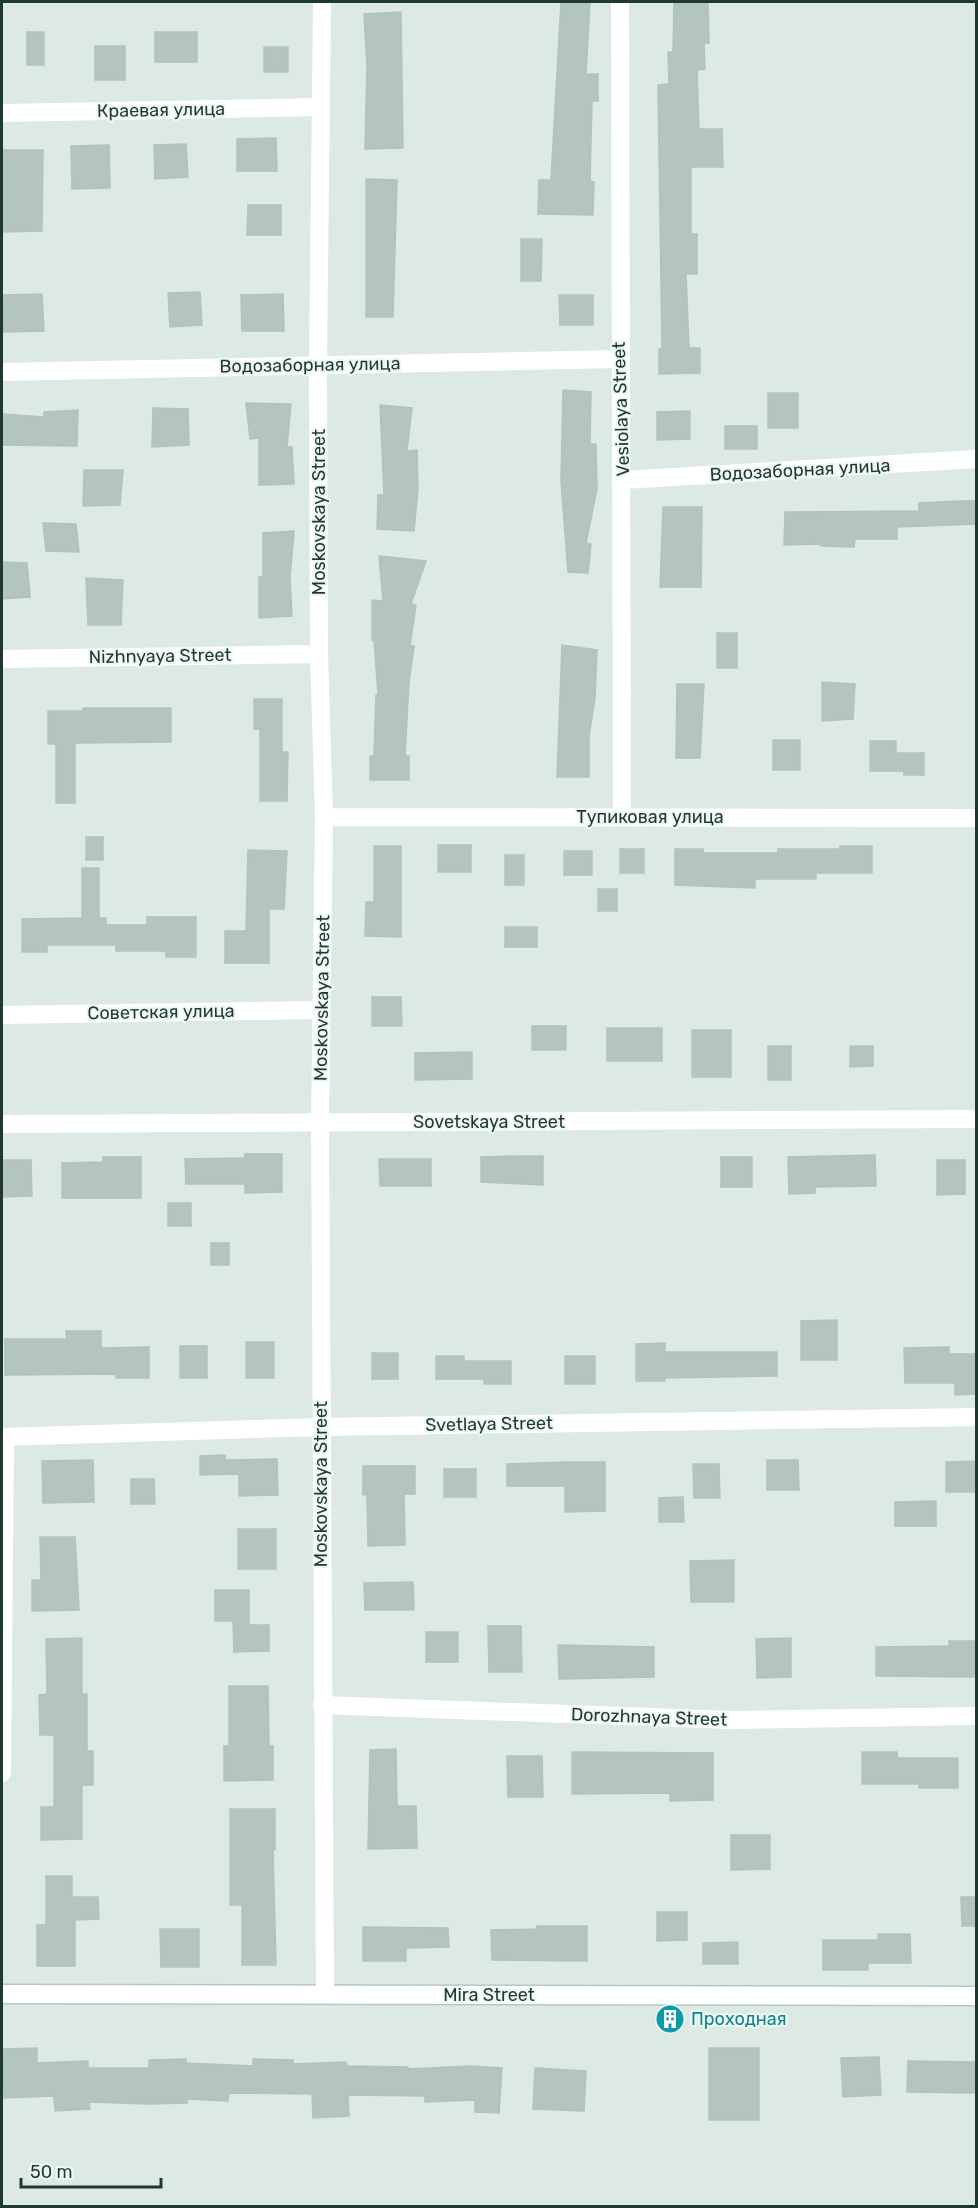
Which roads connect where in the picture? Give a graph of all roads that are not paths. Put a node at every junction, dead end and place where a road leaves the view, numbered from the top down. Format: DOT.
graph roads {
  1 [pos="322,2"];
  2 [pos="620,2"];
  3 [pos="320,107"];
  4 [pos="2,113"];
  5 [pos="619,358"];
  6 [pos="318,365"];
  7 [pos="2,372"];
  8 [pos="976,459"];
  9 [pos="623,480"];
  10 [pos="319,654"];
  11 [pos="2,659"];
  12 [pos="324,817"];
  13 [pos="622,817"];
  14 [pos="976,818"];
  15 [pos="321,1010"];
  16 [pos="2,1015"];
  17 [pos="976,1119"];
  18 [pos="320,1123"];
  19 [pos="2,1124"];
  20 [pos="976,1417"];
  21 [pos="321,1427"];
  22 [pos="3,1437"];
  23 [pos="322,1705"];
  24 [pos="976,1716"];
  25 [pos="2,1773"];
  26 [pos="2,1994"];
  27 [pos="325,1994"];
  28 [pos="976,1996"];
  1 -- 3 [label="street, Moskovskaya Street"];
  2 -- 5 [label="street, Vesiolaya Street"];
  3 -- 4 [label="street, Краевая улица"];
  3 -- 6 [label="street, Moskovskaya Street"];
  5 -- 6 [label="street, Водозаборная улица"];
  5 -- 9 [label="street, Vesiolaya Street"];
  6 -- 7 [label="street, Водозаборная улица"];
  6 -- 10 [label="street, Moskovskaya Street"];
  8 -- 9 [label="street, Водозаборная улица"];
  9 -- 13 [label="street, Vesiolaya Street"];
  10 -- 11 [label="street, Nizhnyaya Street"];
  10 -- 12 [label="street, Moskovskaya Street"];
  12 -- 13 [label="street, Тупиковая улица"];
  12 -- 15 [label="street, Moskovskaya Street"];
  13 -- 14 [label="street, Тупиковая улица"];
  15 -- 16 [label="street, Советская улица"];
  15 -- 18 [label="street, Moskovskaya Street"];
  17 -- 18 [label="street, Sovetskaya Street"];
  18 -- 19 [label="street, Sovetskaya Street"];
  18 -- 21 [label="street, Moskovskaya Street"];
  20 -- 21 [label="street, Svetlaya Street"];
  21 -- 22 [label="street, Svetlaya Street"];
  21 -- 23 [label="street, Moskovskaya Street"];
  22 -- 25 [label="street"];
  23 -- 24 [label="street, Dorozhnaya Street"];
  23 -- 27 [label="street, Moskovskaya Street"];
  26 -- 27 [label="street, Mira Street"];
  27 -- 28 [label="street, Mira Street"];
}
